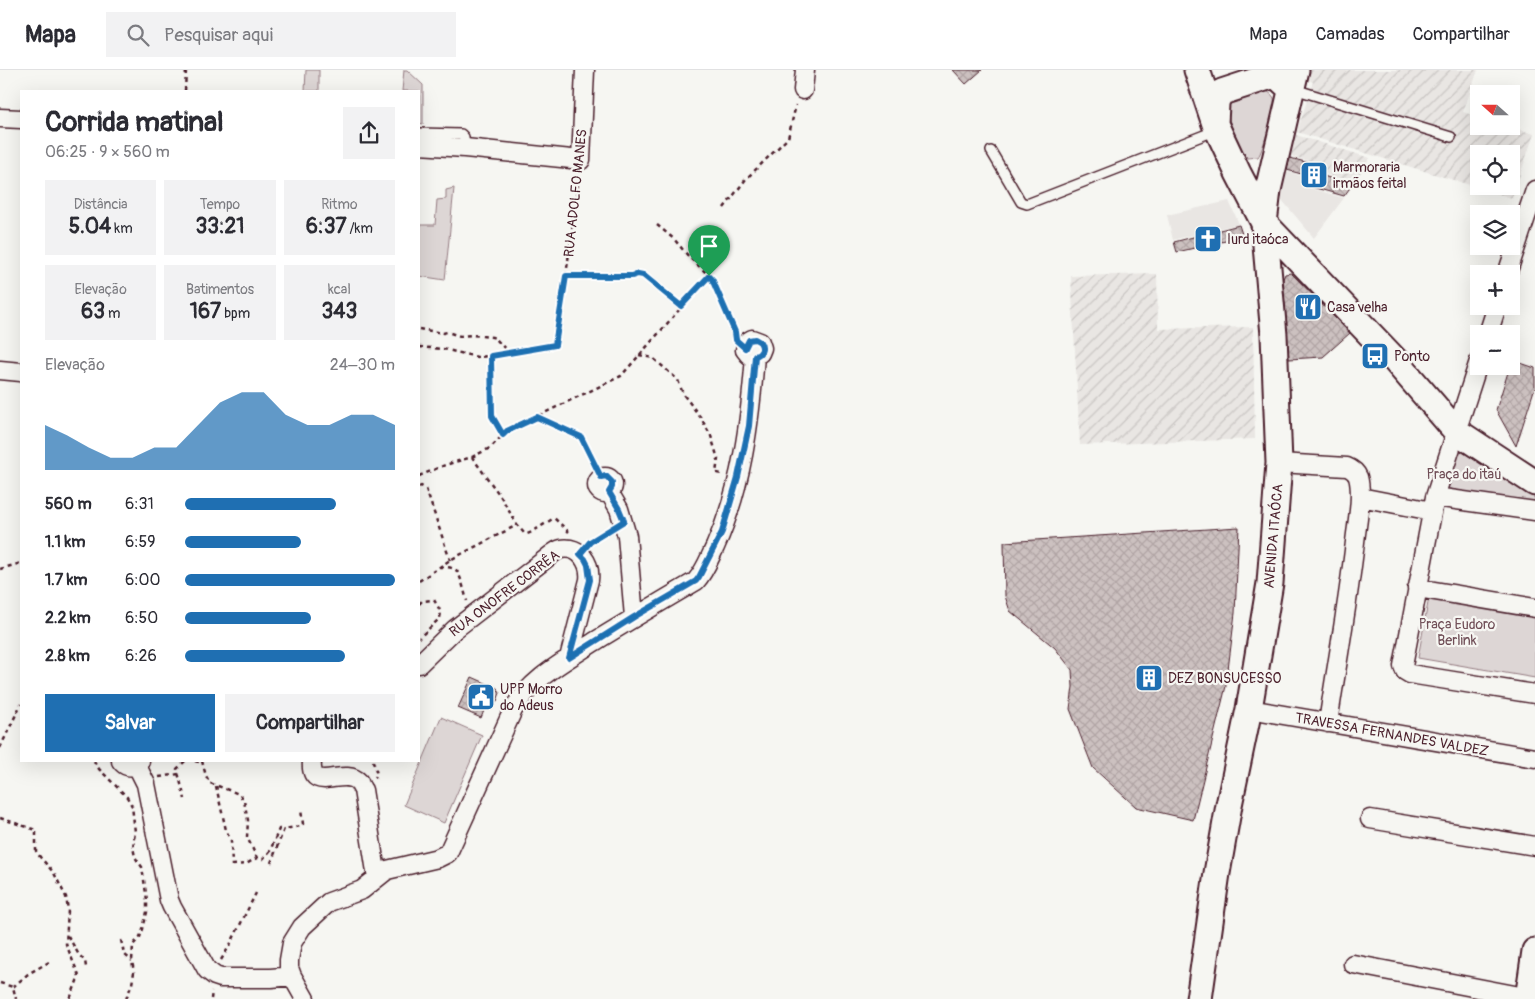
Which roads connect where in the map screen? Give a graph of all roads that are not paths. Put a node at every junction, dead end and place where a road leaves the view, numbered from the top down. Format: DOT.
graph roads {
  1 [pos="585,70"];
  2 [pos="805,70"];
  3 [pos="1197,70"];
  4 [pos="1294,79"];
  5 [pos="803,90"];
  6 [pos="0,118"];
  7 [pos="20,119"];
  8 [pos="1217,127"];
  9 [pos="420,133"];
  10 [pos="1452,137"];
  11 [pos="420,145"];
  12 [pos="465,148"];
  13 [pos="991,151"];
  14 [pos="1535,190"];
  15 [pos="1264,223"];
  16 [pos="1510,265"];
  17 [pos="1308,269"];
  18 [pos="1270,291"];
  19 [pos="750,352"];
  20 [pos="0,370"];
  21 [pos="20,372"];
  22 [pos="1474,375"];
  23 [pos="1456,431"];
  24 [pos="1279,463"];
  25 [pos="1535,483"];
  26 [pos="605,484"];
  27 [pos="1360,497"];
  28 [pos="1434,504"];
  29 [pos="1535,511"];
  30 [pos="1417,588"];
  31 [pos="1535,608"];
  32 [pos="634,617"];
  33 [pos="569,658"];
  34 [pos="420,663"];
  35 [pos="1535,694"];
  36 [pos="1249,709"];
  37 [pos="1328,723"];
  38 [pos="1535,758"];
  39 [pos="312,762"];
  40 [pos="133,763"];
  41 [pos="1370,819"];
  42 [pos="1535,846"];
  43 [pos="377,878"];
  44 [pos="1535,951"];
  45 [pos="1353,964"];
  46 [pos="292,976"];
  47 [pos="305,999"];
  48 [pos="1199,999"];
  49 [pos="1530,999"];
  1 -- 12 [label="street, RUA ADOLFO MANES"];
  2 -- 5 [label="street"];
  3 -- 8 [label="main road"];
  4 -- 8 [label="main road"];
  4 -- 10 [label="lane"];
  4 -- 15 [label="main road, AVENIDA ITAÓCA"];
  6 -- 7 [label="street"];
  8 -- 13 [label="lane"];
  8 -- 15 [label="main road"];
  9 -- 12 [label="lane"];
  11 -- 12 [label="street"];
  14 -- 16 [label="street"];
  15 -- 17 [label="main road"];
  15 -- 18 [label="main road, AVENIDA ITAÓCA"];
  17 -- 18 [label="main road"];
  17 -- 23 [label="main road"];
  18 -- 24 [label="main road, AVENIDA ITAÓCA"];
  19 -- 32 [label="street"];
  20 -- 21 [label="street"];
  22 -- 23 [label="street"];
  23 -- 25 [label="main road"];
  23 -- 28 [label="street"];
  24 -- 27 [label="street"];
  24 -- 36 [label="main road, AVENIDA ITAÓCA"];
  26 -- 32 [label="street"];
  27 -- 28 [label="street"];
  27 -- 37 [label="street"];
  28 -- 29 [label="street"];
  28 -- 30 [label="street"];
  30 -- 31 [label="street"];
  30 -- 35 [label="street"];
  32 -- 33 [label="street"];
  33 -- 34 [label="street, RUA ONOFRE CORRÊA"];
  33 -- 43 [label="street"];
  36 -- 37 [label="street, TRAVESSA FERNANDES VALDEZ"];
  36 -- 48 [label="main road, AVENIDA ITAÓCA"];
  37 -- 38 [label="street, TRAVESSA FERNANDES VALDEZ"];
  39 -- 43 [label="street"];
  40 -- 46 [label="street"];
  41 -- 42 [label="street"];
  43 -- 46 [label="street"];
  44 -- 49 [label="main road"];
  45 -- 49 [label="street"];
  46 -- 47 [label="street"];
}
